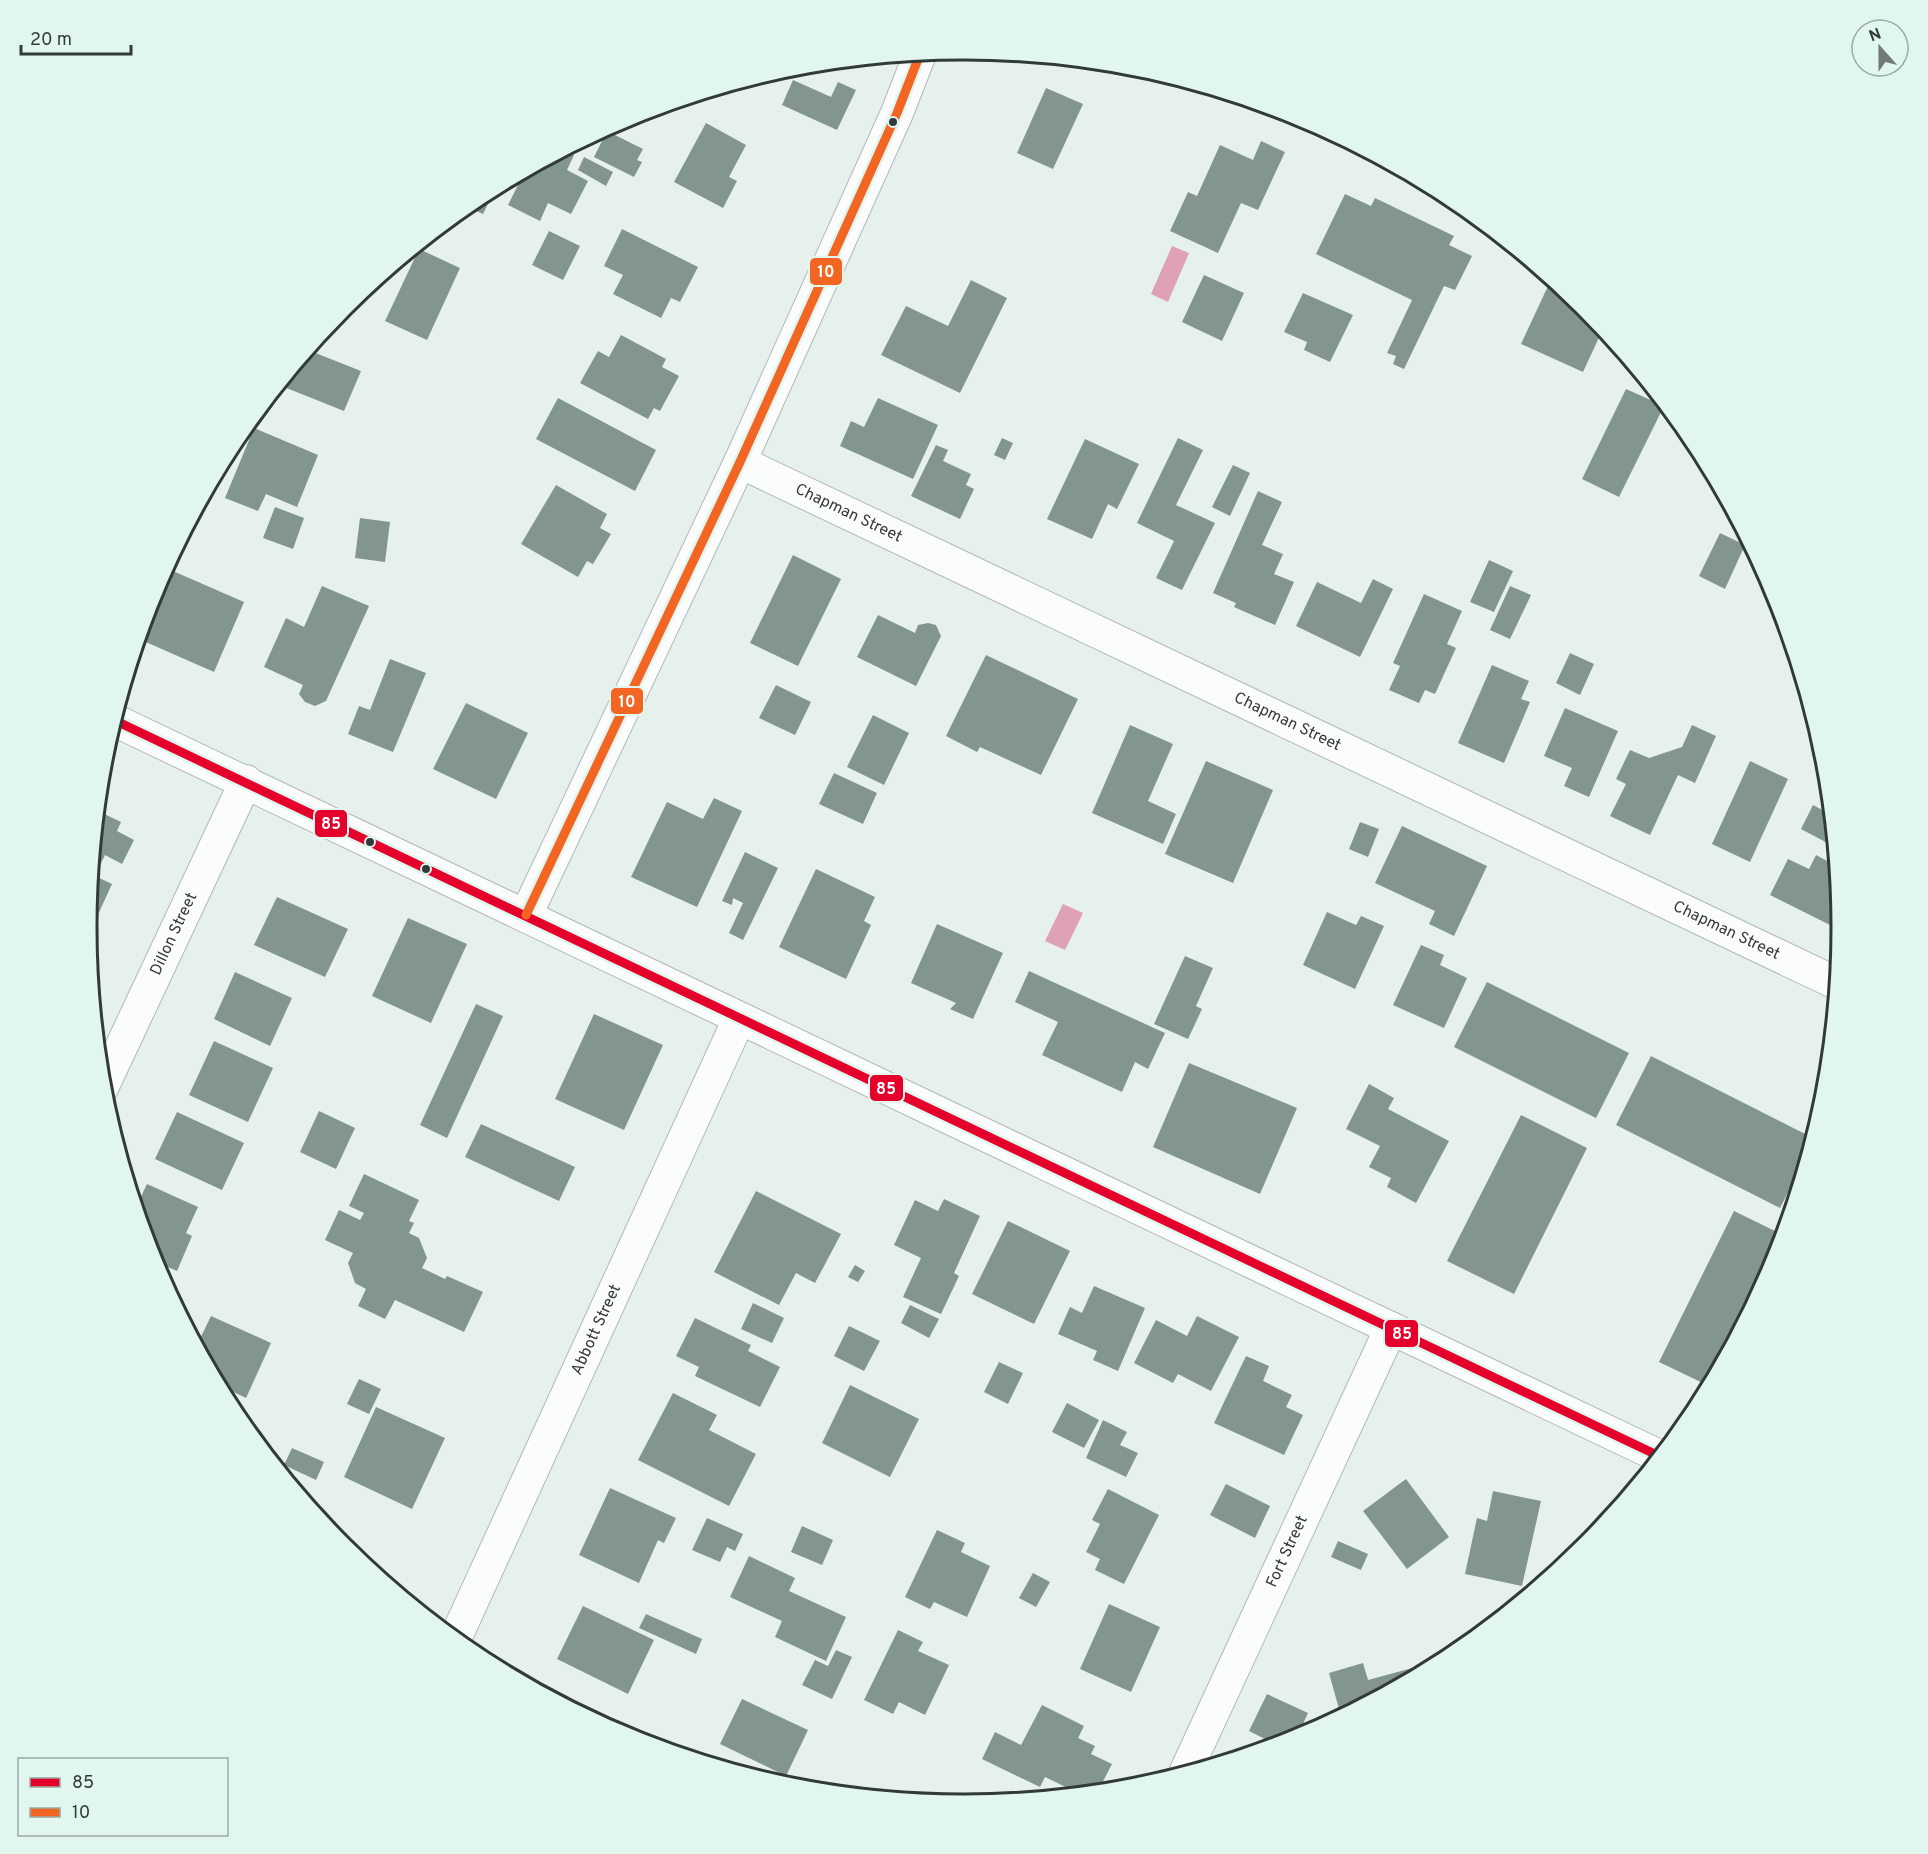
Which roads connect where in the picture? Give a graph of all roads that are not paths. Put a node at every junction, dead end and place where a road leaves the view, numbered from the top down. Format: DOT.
graph roads {
  1 [pos="917,62"];
  2 [pos="740,462"];
  3 [pos="122,724"];
  4 [pos="246,781"];
  5 [pos="526,915"];
  6 [pos="1829,980"];
  7 [pos="739,1019"];
  8 [pos="110,1072"];
  9 [pos="1391,1328"];
  10 [pos="1653,1453"];
  11 [pos="459,1631"];
  12 [pos="1189,1764"];
  1 -- 2 [label="street"];
  2 -- 5 [label="street"];
  2 -- 6 [label="street, Chapman Street"];
  3 -- 4 [label="street"];
  4 -- 5 [label="street"];
  4 -- 8 [label="street, Dillon Street"];
  5 -- 7 [label="street"];
  7 -- 9 [label="street"];
  7 -- 11 [label="street, Abbott Street"];
  9 -- 10 [label="street"];
  9 -- 12 [label="street, Fort Street"];
}
